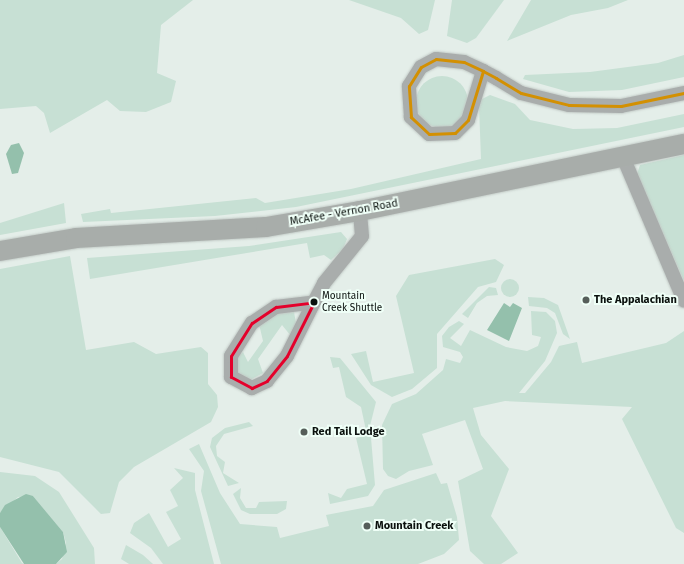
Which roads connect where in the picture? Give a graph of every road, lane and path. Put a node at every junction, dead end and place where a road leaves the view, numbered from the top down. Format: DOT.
graph roads {
  1 [pos="483,71"];
  2 [pos="684,93"];
  3 [pos="684,144"];
  4 [pos="623,157"];
  5 [pos="360,211"];
  6 [pos="0,251"];
  7 [pos="684,301"];
  8 [pos="314,302"];
  1 -- 1 [label="street"];
  1 -- 2 [label="street"];
  3 -- 4 [label="main road, McAfee - Vernon Road"];
  4 -- 5 [label="main road, McAfee - Vernon Road"];
  4 -- 7 [label="street"];
  5 -- 6 [label="main road, McAfee - Vernon Road"];
  5 -- 8 [label="street"];
  8 -- 8 [label="street"];
}
